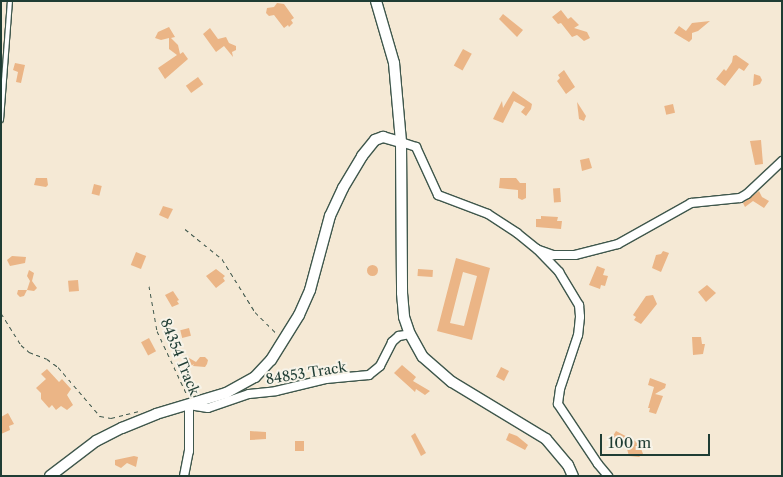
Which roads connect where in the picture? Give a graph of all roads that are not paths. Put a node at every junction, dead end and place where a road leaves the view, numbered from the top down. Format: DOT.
graph roads {
  1 [pos="10,1"];
  2 [pos="376,1"];
  3 [pos="1,120"];
  4 [pos="399,123"];
  5 [pos="383,136"];
  6 [pos="401,142"];
  7 [pos="782,161"];
  8 [pos="537,249"];
  9 [pos="410,334"];
  10 [pos="189,405"];
  11 [pos="50,476"];
  12 [pos="184,476"];
  13 [pos="573,476"];
  14 [pos="608,476"];
  1 -- 3 [label="lane"];
  2 -- 4 [label="street"];
  4 -- 5 [label="street"];
  4 -- 6 [label="street"];
  5 -- 6 [label="street"];
  5 -- 10 [label="street"];
  6 -- 8 [label="street"];
  6 -- 9 [label="street"];
  7 -- 8 [label="street"];
  8 -- 14 [label="street"];
  9 -- 10 [label="street, 84853 Track"];
  9 -- 13 [label="street"];
  10 -- 11 [label="street"];
  10 -- 12 [label="street"];
}
